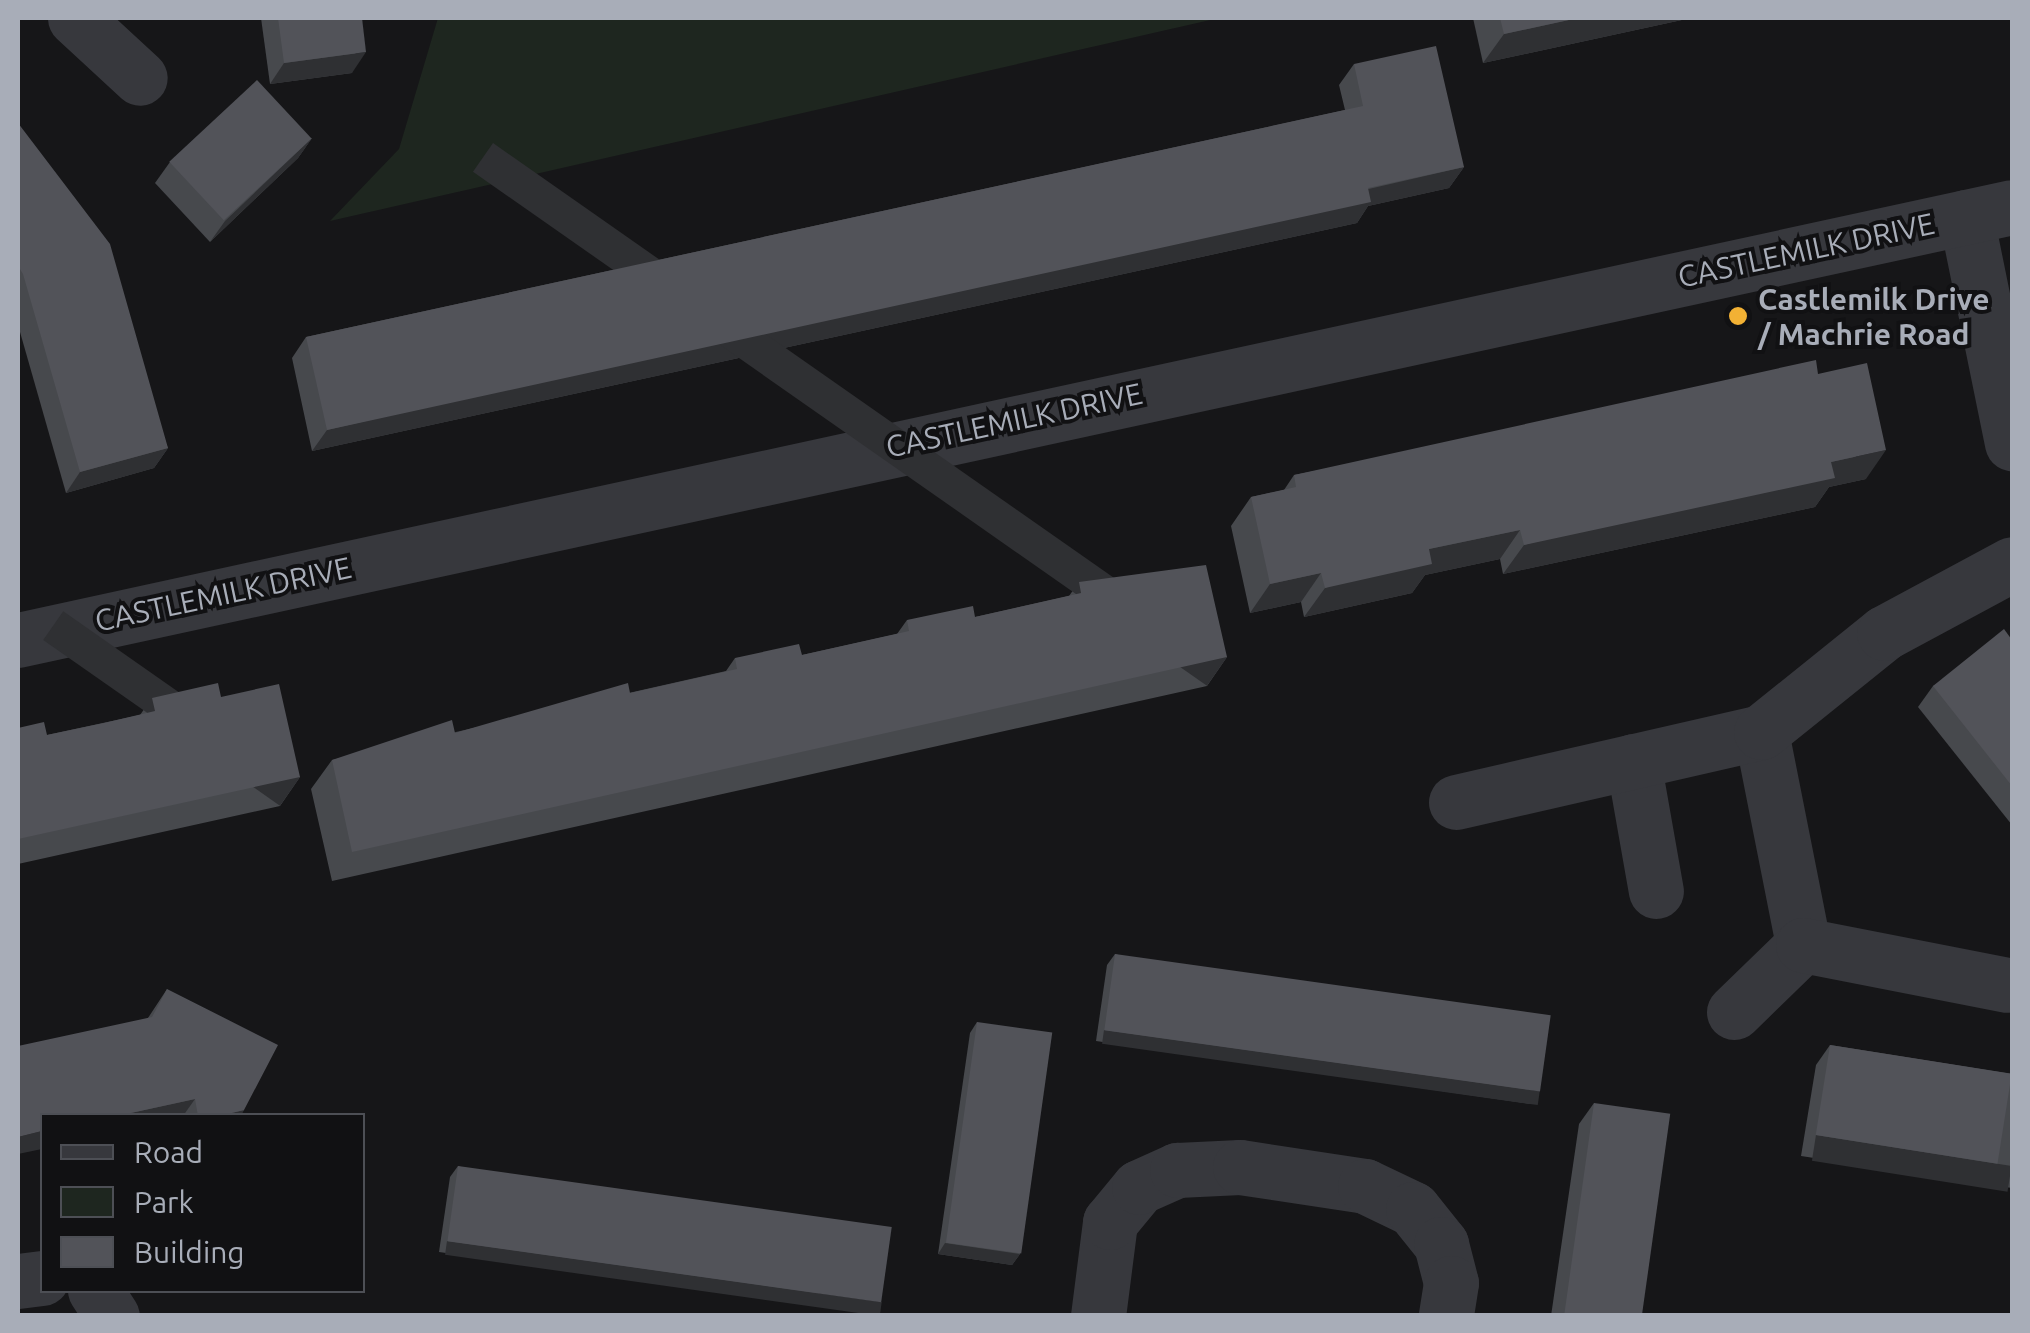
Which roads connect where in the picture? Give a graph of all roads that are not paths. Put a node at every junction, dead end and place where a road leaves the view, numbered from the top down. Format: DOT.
graph roads {
  1 [pos="75,18"];
  2 [pos="140,78"];
  3 [pos="1989,212"];
  4 [pos="2012,443"];
  5 [pos="2012,564"];
  6 [pos="18,640"];
  7 [pos="1761,732"];
  8 [pos="1633,761"];
  9 [pos="1456,802"];
  10 [pos="1656,890"];
  11 [pos="1803,945"];
  12 [pos="2006,985"];
  13 [pos="1734,1012"];
  14 [pos="98,1293"];
  15 [pos="112,1316"];
  16 [pos="1098,1316"];
  17 [pos="1446,1316"];
  1 -- 2 [label="street"];
  3 -- 4 [label="street"];
  3 -- 6 [label="street, CASTLEMILK DRIVE"];
  5 -- 7 [label="street"];
  7 -- 8 [label="street"];
  7 -- 11 [label="street"];
  8 -- 9 [label="street"];
  8 -- 10 [label="street"];
  11 -- 12 [label="street"];
  11 -- 13 [label="street"];
  14 -- 15 [label="street"];
  16 -- 17 [label="street"];
}
